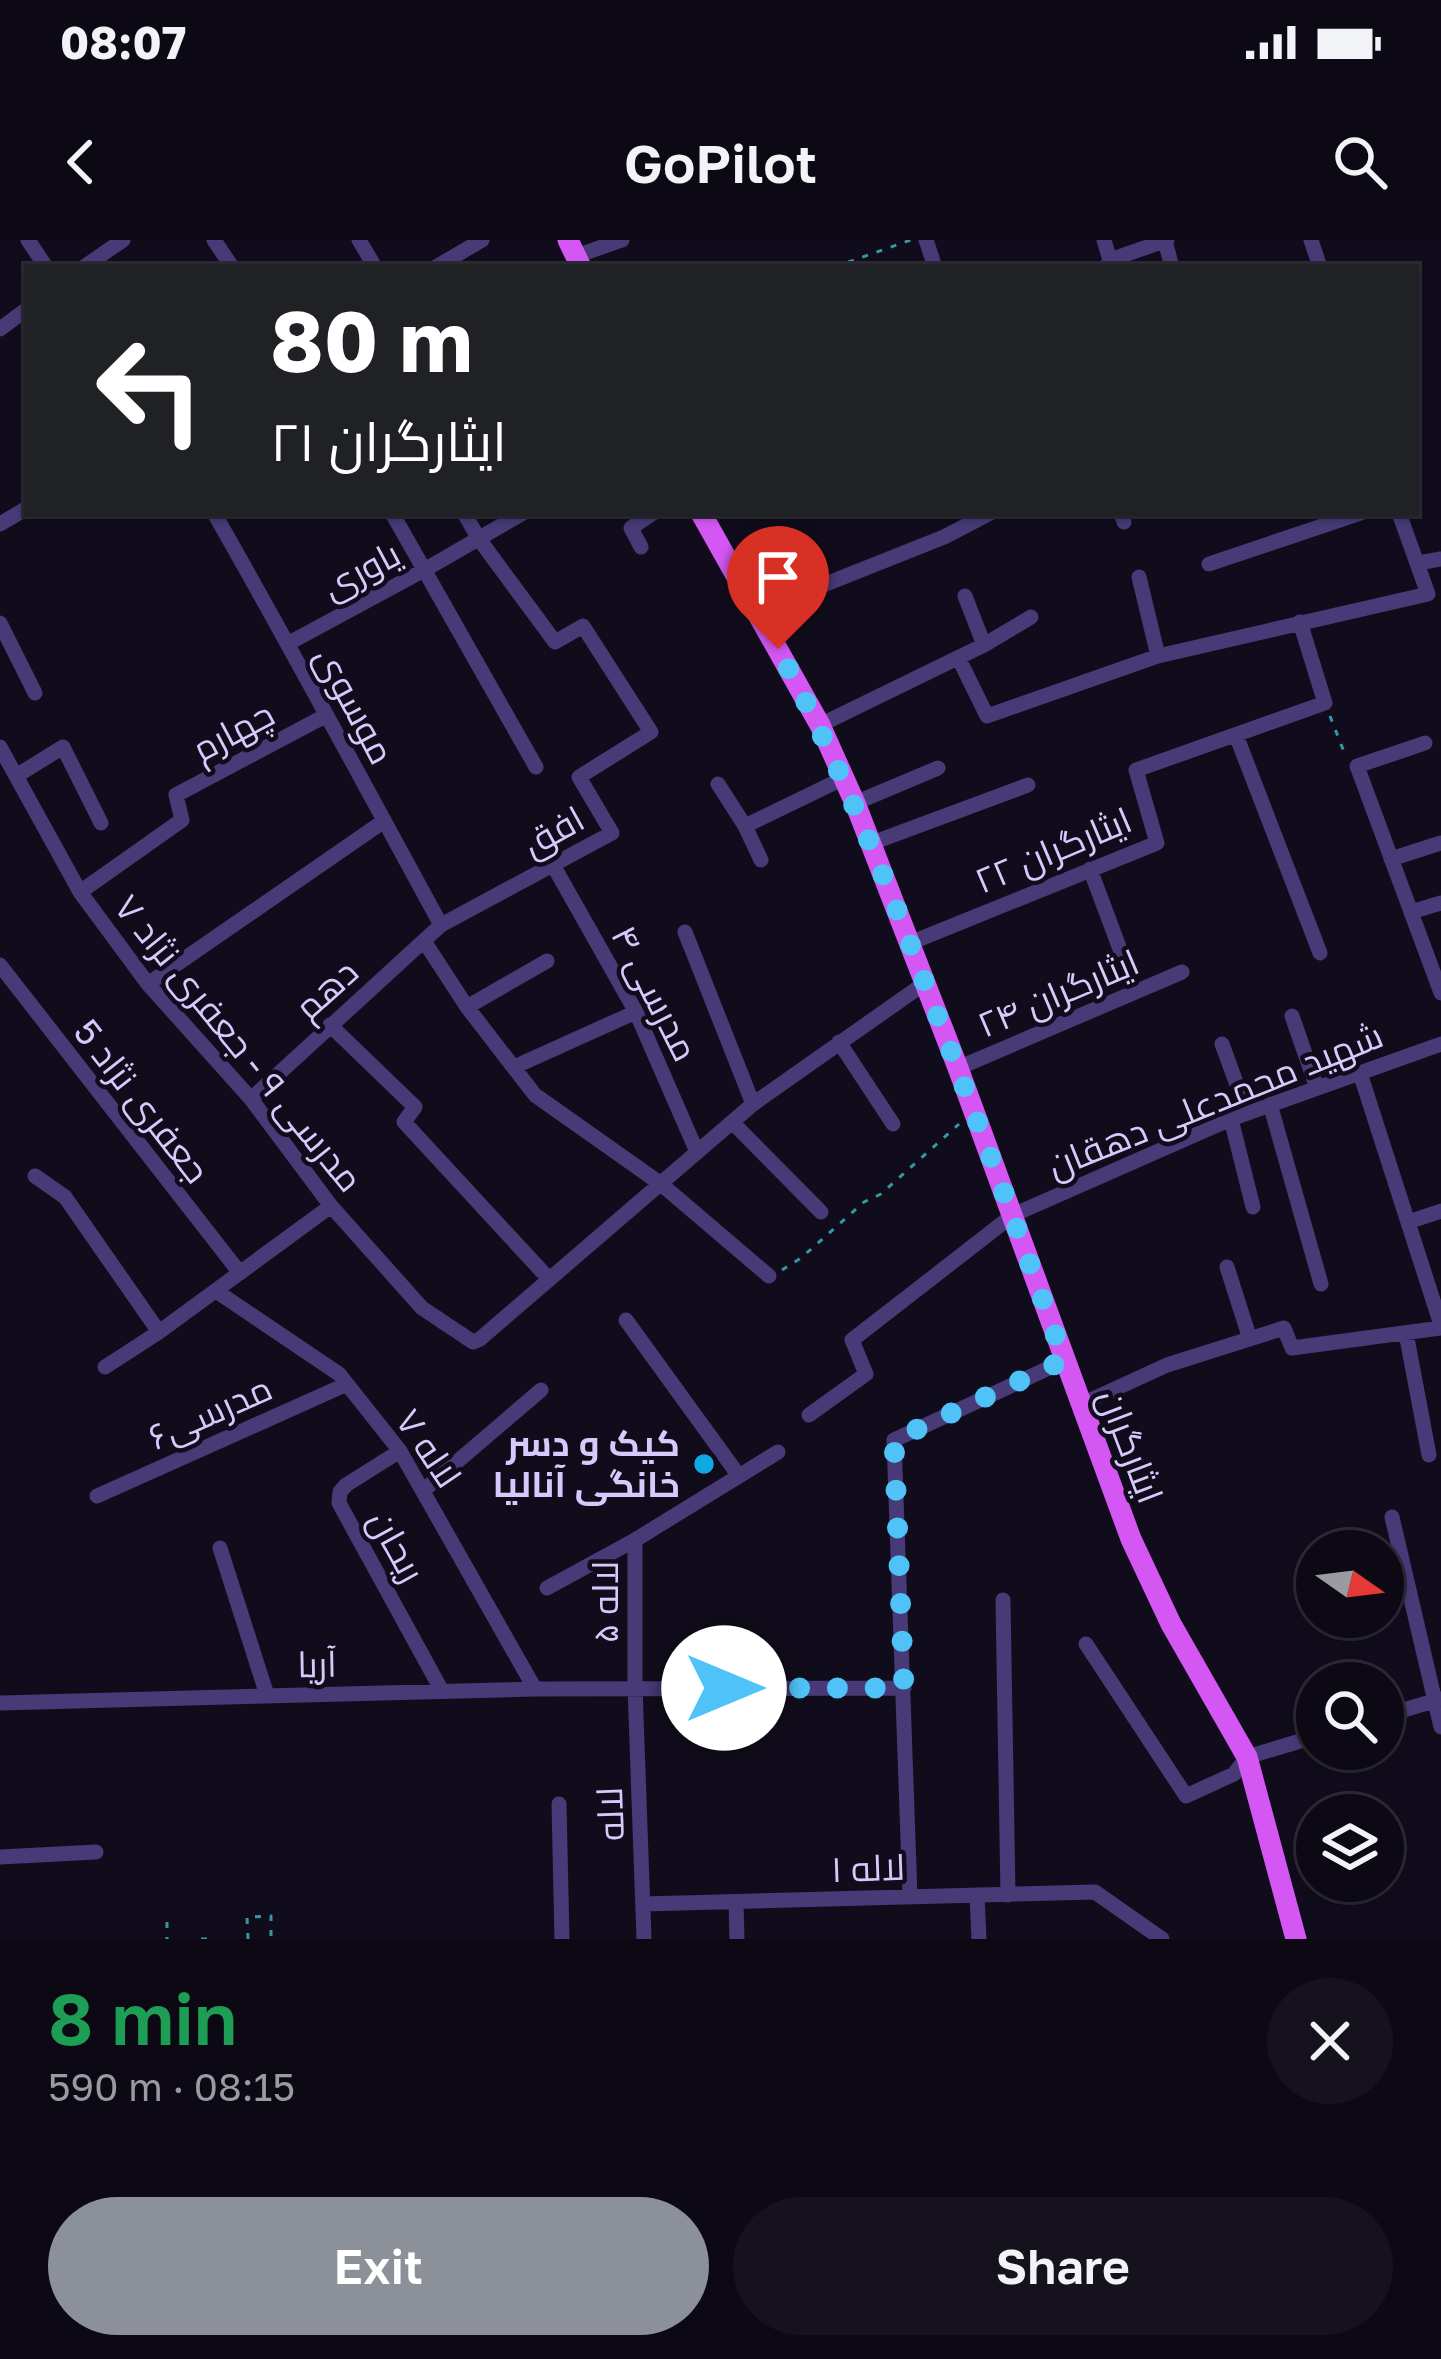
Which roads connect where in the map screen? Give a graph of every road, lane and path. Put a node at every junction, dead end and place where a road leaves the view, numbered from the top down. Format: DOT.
graph roads {
  1 [pos="123,240"];
  2 [pos="482,240"];
  3 [pos="622,240"];
  4 [pos="911,240"];
  5 [pos="1166,240"];
  6 [pos="575,254"];
  7 [pos="109,260"];
  8 [pos="441,264"];
  9 [pos="843,264"];
  10 [pos="1112,264"];
  11 [pos="216,516"];
  12 [pos="394,516"];
  13 [pos="466,516"];
  14 [pos="518,516"];
  15 [pos="649,516"];
  16 [pos="703,516"];
  17 [pos="984,516"];
  18 [pos="1352,516"];
  19 [pos="1400,516"];
  20 [pos="479,539"];
  21 [pos="641,547"];
  22 [pos="1441,559"];
  23 [pos="1418,562"];
  24 [pos="1208,564"];
  25 [pos="426,569"];
  26 [pos="1139,577"];
  27 [pos="965,596"];
  28 [pos="758,611"];
  29 [pos="1031,617"];
  30 [pos="1300,622"];
  31 [pos="0,623"];
  32 [pos="289,644"];
  33 [pos="985,645"];
  34 [pos="1158,656"];
  35 [pos="959,659"];
  36 [pos="35,693"];
  37 [pos="1325,704"];
  38 [pos="326,716"];
  39 [pos="820,725"];
  40 [pos="1236,735"];
  41 [pos="1425,743"];
  42 [pos="0,746"];
  43 [pos="1357,766"];
  44 [pos="536,767"];
  45 [pos="938,768"];
  46 [pos="16,776"];
  47 [pos="844,778"];
  48 [pos="718,784"];
  49 [pos="1028,785"];
  50 [pos="855,803"];
  51 [pos="384,821"];
  52 [pos="101,823"];
  53 [pos="745,826"];
  54 [pos="1441,842"];
  55 [pos="872,843"];
  56 [pos="761,860"];
  57 [pos="1391,860"];
  58 [pos="553,865"];
  59 [pos="1090,869"];
  60 [pos="80,892"];
  61 [pos="1441,903"];
  62 [pos="1411,912"];
  63 [pos="441,926"];
  64 [pos="685,932"];
  65 [pos="424,941"];
  66 [pos="910,943"];
  67 [pos="1121,952"];
  68 [pos="1319,953"];
  69 [pos="547,961"];
  70 [pos="0,965"];
  71 [pos="1181,972"];
  72 [pos="925,983"];
  73 [pos="148,984"];
  74 [pos="1441,993"];
  75 [pos="467,1007"];
  76 [pos="636,1012"];
  77 [pos="1292,1016"];
  78 [pos="330,1025"];
  79 [pos="839,1042"];
  80 [pos="1441,1044"];
  81 [pos="1222,1045"];
  82 [pos="514,1067"];
  83 [pos="958,1069"];
  84 [pos="1360,1073"];
  85 [pos="1317,1088"];
  86 [pos="251,1099"];
  87 [pos="753,1104"];
  88 [pos="1270,1104"];
  89 [pos="974,1111"];
  90 [pos="1239,1115"];
  91 [pos="732,1121"];
  92 [pos="893,1124"];
  93 [pos="697,1152"];
  94 [pos="35,1176"];
  95 [pos="662,1184"];
  96 [pos="331,1206"];
  97 [pos="1253,1208"];
  98 [pos="1441,1211"];
  99 [pos="821,1212"];
  100 [pos="1013,1215"];
  101 [pos="1408,1222"];
  102 [pos="1227,1267"];
  103 [pos="1433,1272"];
  104 [pos="240,1273"];
  105 [pos="769,1276"];
  106 [pos="549,1279"];
  107 [pos="1322,1284"];
  108 [pos="216,1291"];
  109 [pos="626,1320"];
  110 [pos="1441,1327"];
  111 [pos="159,1332"];
  112 [pos="1406,1333"];
  113 [pos="1250,1339"];
  114 [pos="1064,1360"];
  115 [pos="106,1367"];
  116 [pos="347,1384"];
  117 [pos="541,1390"];
  118 [pos="1080,1405"];
  119 [pos="809,1415"];
  120 [pos="400,1451"];
  121 [pos="778,1452"];
  122 [pos="1429,1455"];
  123 [pos="739,1476"];
  124 [pos="424,1490"];
  125 [pos="98,1496"];
  126 [pos="1392,1517"];
  127 [pos="635,1540"];
  128 [pos="220,1548"];
  129 [pos="547,1588"];
  130 [pos="1003,1600"];
  131 [pos="1086,1644"];
  132 [pos="635,1688"];
  133 [pos="904,1688"];
  134 [pos="536,1689"];
  135 [pos="442,1691"];
  136 [pos="266,1695"];
  137 [pos="1437,1700"];
  138 [pos="1,1701"];
  139 [pos="1404,1710"];
  140 [pos="1441,1727"];
  141 [pos="1296,1742"];
  142 [pos="1247,1757"];
  143 [pos="559,1804"];
  144 [pos="96,1852"];
  145 [pos="0,1857"];
  146 [pos="1008,1894"];
  147 [pos="976,1895"];
  148 [pos="910,1897"];
  149 [pos="736,1902"];
  150 [pos="643,1904"];
  151 [pos="167,1922"];
  152 [pos="1298,1938"];
  153 [pos="167,1939"];
  154 [pos="201,1939"];
  155 [pos="214,1939"];
  156 [pos="248,1939"];
  157 [pos="272,1939"];
  158 [pos="562,1939"];
  159 [pos="644,1939"];
  160 [pos="737,1939"];
  161 [pos="979,1939"];
  162 [pos="1162,1939"];
  1 -- 7 [label="street"];
  2 -- 8 [label="street"];
  3 -- 6 [label="street"];
  4 -- 9 [label="path"];
  5 -- 10 [label="street"];
  11 -- 32 [label="street, موسوی"];
  12 -- 25 [label="street"];
  13 -- 20 [label="street"];
  14 -- 20 [label="street, یاوری"];
  15 -- 21 [label="street"];
  16 -- 28 [label="main road, ایثارگران"];
  17 -- 28 [label="street"];
  18 -- 24 [label="street"];
  19 -- 23 [label="street"];
  20 -- 25 [label="street, یاوری"];
  20 -- 58 [label="street, افق"];
  22 -- 23 [label="street"];
  23 -- 30 [label="street"];
  25 -- 32 [label="street, یاوری"];
  25 -- 44 [label="street"];
  26 -- 34 [label="street"];
  27 -- 33 [label="street"];
  28 -- 39 [label="main road, ایثارگران"];
  29 -- 33 [label="street"];
  30 -- 34 [label="street"];
  30 -- 37 [label="street"];
  31 -- 36 [label="street"];
  32 -- 38 [label="street, موسوی"];
  33 -- 35 [label="street"];
  34 -- 35 [label="street"];
  35 -- 39 [label="street"];
  37 -- 40 [label="street, ایثارگران ۲۲"];
  37 -- 43 [label="path"];
  38 -- 51 [label="street, موسوی"];
  38 -- 60 [label="street, چهارم"];
  39 -- 47 [label="main road, ایثارگران"];
  40 -- 59 [label="street, ایثارگران ۲۲"];
  40 -- 68 [label="street"];
  41 -- 43 [label="street"];
  42 -- 46 [label="street, مدرسی ۹ - جعفری نژاد ۷"];
  43 -- 57 [label="street"];
  45 -- 50 [label="street"];
  46 -- 52 [label="street"];
  46 -- 60 [label="street, مدرسی ۹ - جعفری نژاد ۷"];
  47 -- 50 [label="main road, ایثارگران"];
  47 -- 53 [label="street"];
  48 -- 53 [label="street"];
  49 -- 55 [label="street"];
  50 -- 55 [label="main road, ایثارگران"];
  51 -- 63 [label="street, موسوی"];
  51 -- 73 [label="street"];
  53 -- 56 [label="street"];
  54 -- 57 [label="street"];
  55 -- 66 [label="main road, ایثارگران"];
  57 -- 62 [label="street"];
  58 -- 63 [label="street, افق"];
  58 -- 76 [label="street, مدرسی ۴"];
  59 -- 66 [label="street, ایثارگران ۲۲"];
  59 -- 67 [label="street"];
  60 -- 73 [label="street, مدرسی ۹ - جعفری نژاد ۷"];
  61 -- 62 [label="street"];
  62 -- 74 [label="street"];
  63 -- 65 [label="street, دهم"];
  64 -- 87 [label="street"];
  65 -- 75 [label="street"];
  65 -- 78 [label="street, دهم"];
  66 -- 72 [label="main road, ایثارگران"];
  69 -- 75 [label="street"];
  70 -- 104 [label="street, جعفری نژاد 5"];
  71 -- 83 [label="street, ایثارگران ۲۴"];
  72 -- 79 [label="street"];
  72 -- 83 [label="main road, ایثارگران"];
  73 -- 86 [label="street, مدرسی ۹ - جعفری نژاد ۷"];
  75 -- 82 [label="street"];
  76 -- 82 [label="street"];
  76 -- 93 [label="street, مدرسی ۴"];
  77 -- 85 [label="street"];
  78 -- 86 [label="street, دهم"];
  78 -- 106 [label="street"];
  79 -- 87 [label="street"];
  79 -- 92 [label="street"];
  80 -- 84 [label="street, شهید محمدعلی دهقان"];
  81 -- 90 [label="street"];
  82 -- 95 [label="street"];
  83 -- 89 [label="main road, ایثارگران"];
  84 -- 85 [label="street, شهید محمدعلی دهقان"];
  84 -- 101 [label="street"];
  85 -- 88 [label="street, شهید محمدعلی دهقان"];
  86 -- 96 [label="street, مدرسی ۹ - جعفری نژاد ۷"];
  87 -- 91 [label="street"];
  88 -- 90 [label="street, شهید محمدعلی دهقان"];
  88 -- 107 [label="street"];
  89 -- 100 [label="main road, ایثارگران"];
  89 -- 105 [label="path"];
  90 -- 97 [label="street"];
  90 -- 100 [label="street, شهید محمدعلی دهقان"];
  91 -- 93 [label="street"];
  91 -- 99 [label="street"];
  93 -- 95 [label="street"];
  94 -- 111 [label="street"];
  95 -- 105 [label="street"];
  95 -- 106 [label="street"];
  96 -- 104 [label="street"];
  96 -- 106 [label="street, مدرسی ۹ - جعفری نژاد ۷"];
  98 -- 101 [label="street"];
  100 -- 114 [label="main road, ایثارگران"];
  100 -- 119 [label="street, شهید محمدعلی دهقان"];
  101 -- 103 [label="street"];
  102 -- 113 [label="street"];
  103 -- 110 [label="street"];
  104 -- 108 [label="street"];
  108 -- 111 [label="street"];
  108 -- 116 [label="street, لاله ۷"];
  109 -- 123 [label="street"];
  110 -- 112 [label="street"];
  111 -- 115 [label="street"];
  112 -- 113 [label="street"];
  112 -- 122 [label="street"];
  113 -- 118 [label="street"];
  114 -- 118 [label="main road, ایثارگران"];
  114 -- 133 [label="street"];
  116 -- 120 [label="street, لاله ۷"];
  116 -- 125 [label="street, مدرسی۶"];
  117 -- 124 [label="street"];
  118 -- 142 [label="main road, ایثارگران"];
  120 -- 124 [label="street, لاله ۷"];
  120 -- 135 [label="street, ریحان"];
  121 -- 123 [label="street, لاله ۵"];
  123 -- 127 [label="street, لاله ۵"];
  124 -- 134 [label="street, لاله ۷"];
  126 -- 137 [label="street"];
  127 -- 129 [label="street"];
  127 -- 132 [label="street, لاله ۵"];
  128 -- 136 [label="street"];
  130 -- 146 [label="street"];
  131 -- 142 [label="street"];
  132 -- 133 [label="street, آریا"];
  132 -- 134 [label="street, آریا"];
  132 -- 150 [label="street, لاله"];
  133 -- 148 [label="street"];
  134 -- 135 [label="street, آریا"];
  135 -- 136 [label="street, آریا"];
  136 -- 138 [label="street, آریا"];
  137 -- 139 [label="street"];
  137 -- 140 [label="street"];
  141 -- 142 [label="street"];
  142 -- 152 [label="main road, ایثارگران"];
  143 -- 158 [label="street"];
  144 -- 145 [label="street"];
  146 -- 147 [label="street, لاله ۱"];
  146 -- 162 [label="street, لاله ۱"];
  147 -- 148 [label="street, لاله ۱"];
  147 -- 161 [label="street"];
  148 -- 149 [label="street, لاله ۱"];
  149 -- 150 [label="street, لاله ۱"];
  149 -- 160 [label="street"];
  150 -- 159 [label="street, لاله"];
  151 -- 153 [label="path"];
  154 -- 155 [label="path"];
  156 -- 157 [label="path"];
}
